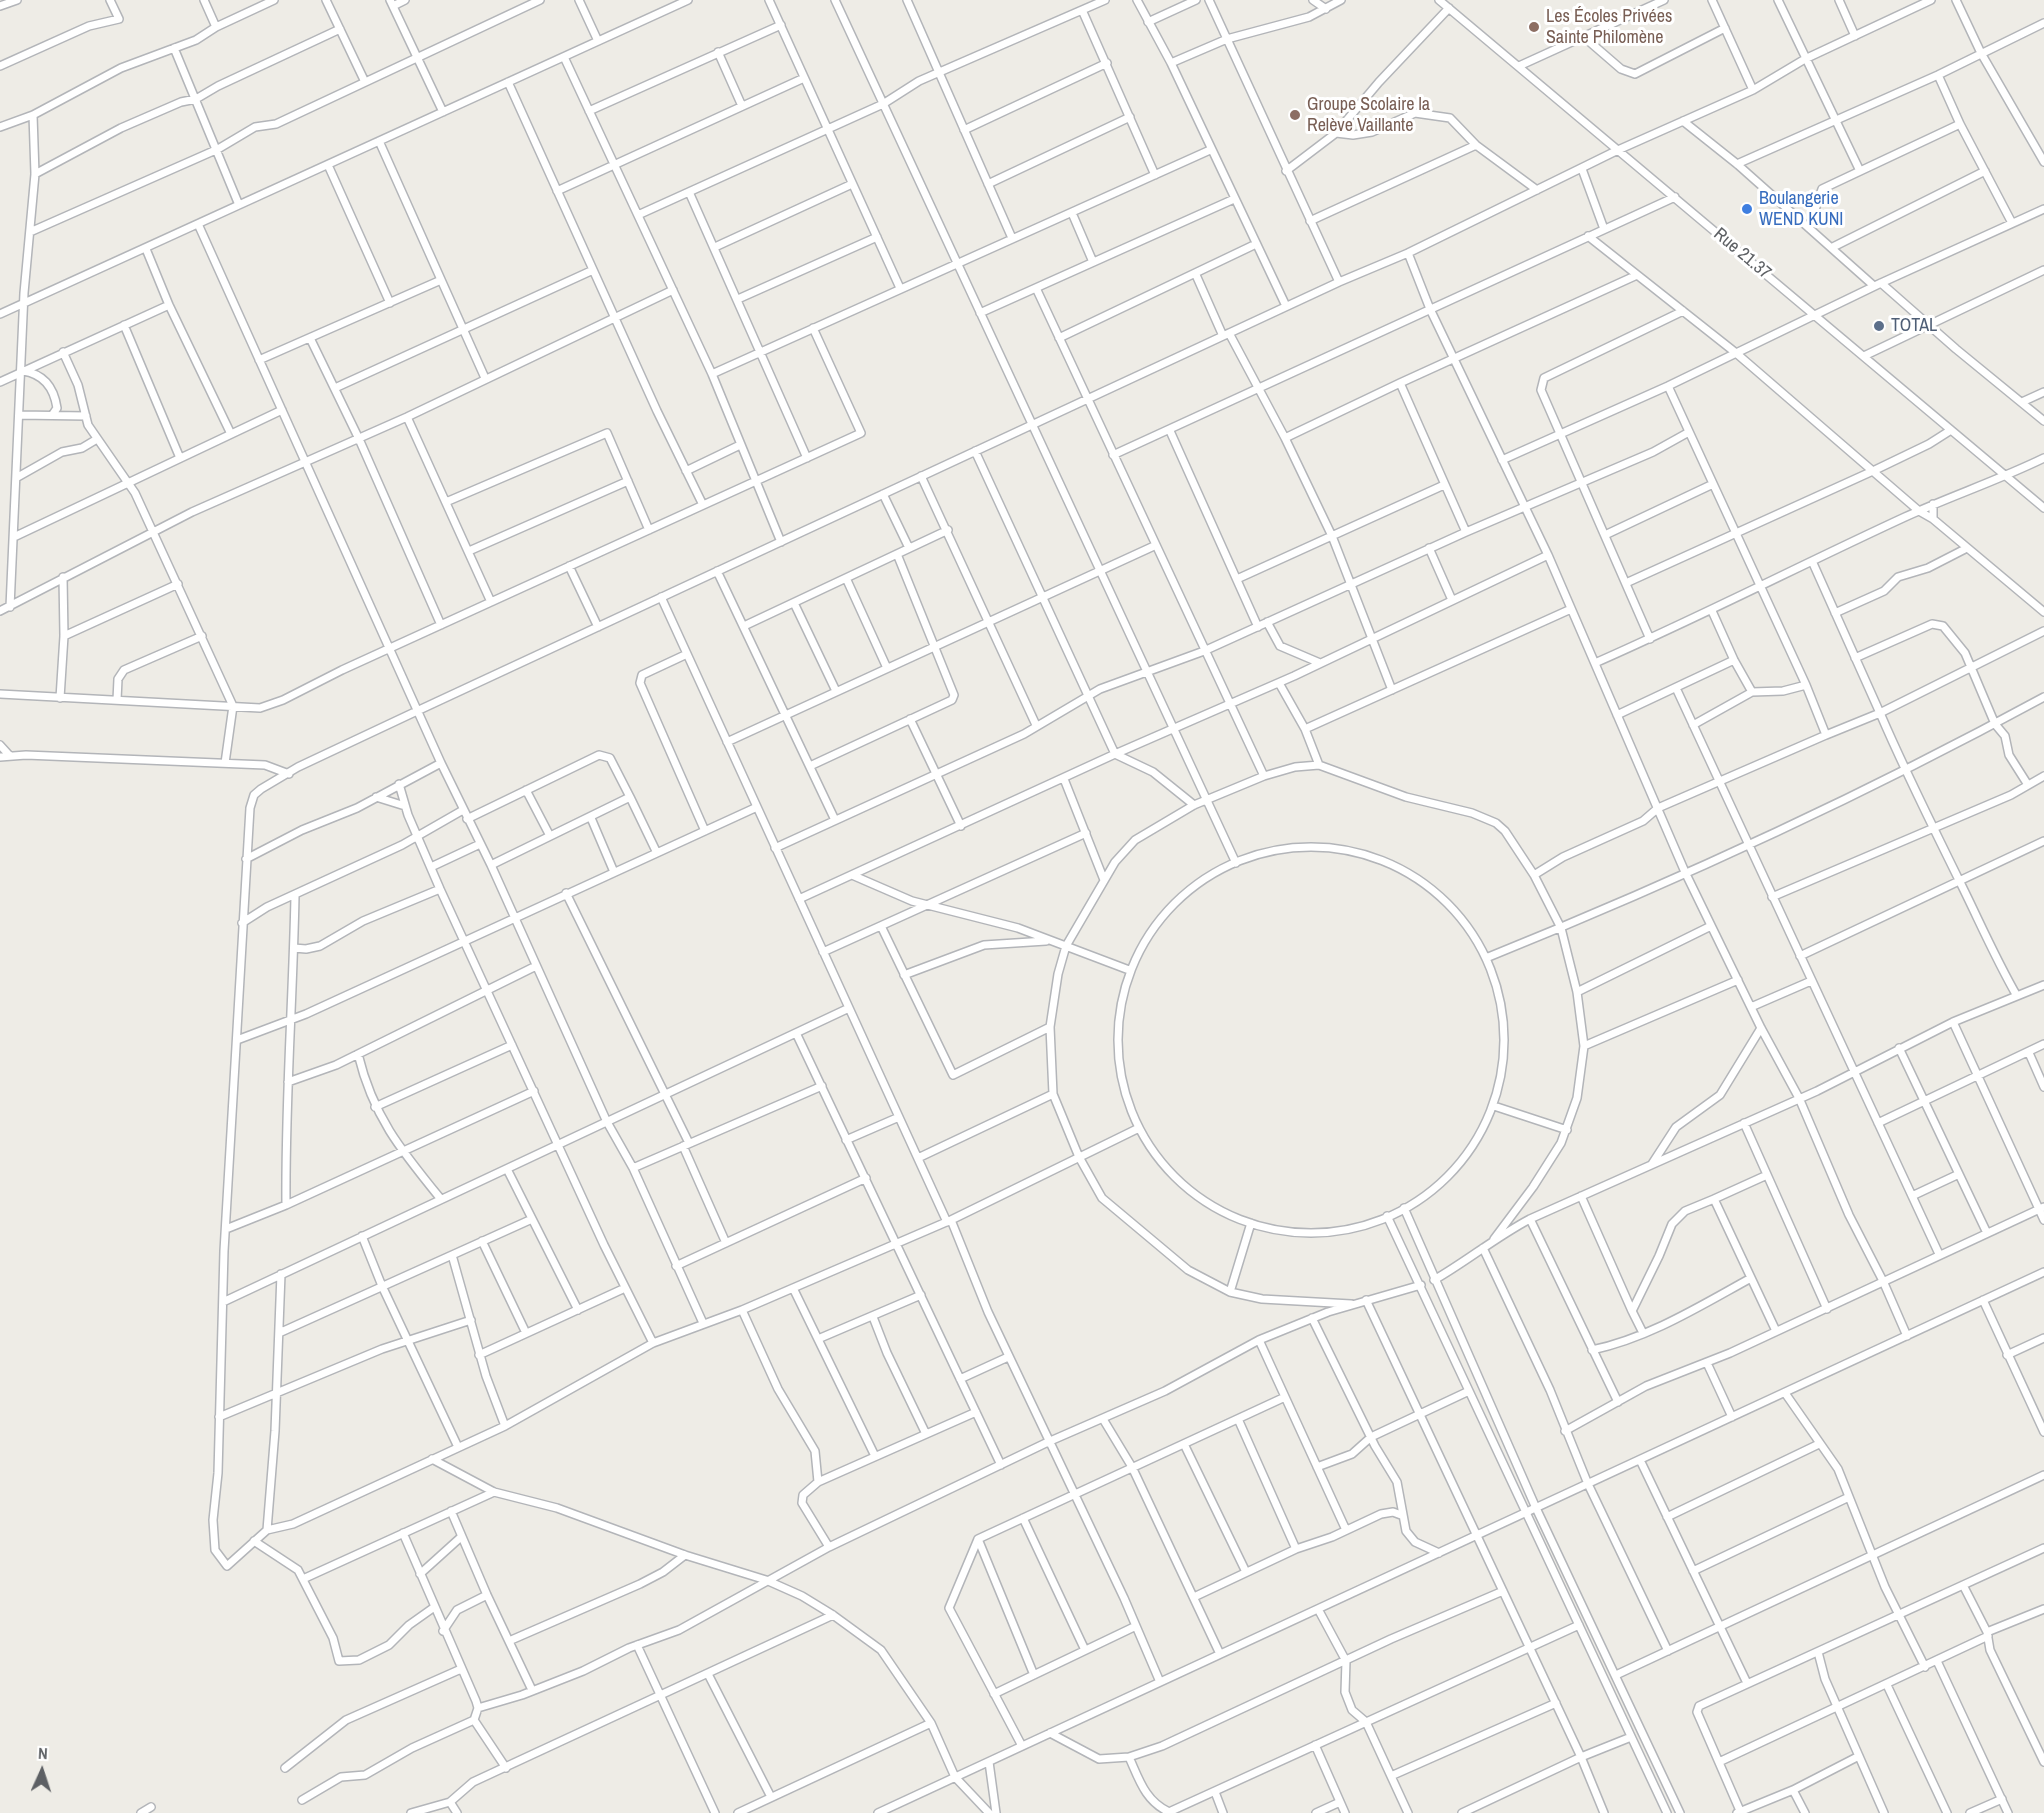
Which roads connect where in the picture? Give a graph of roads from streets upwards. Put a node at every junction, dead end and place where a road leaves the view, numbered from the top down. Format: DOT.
graph roads {
  1 [pos="17,0"];
  2 [pos="110,0"];
  3 [pos="204,0"];
  4 [pos="274,0"];
  5 [pos="326,0"];
  6 [pos="405,0"];
  7 [pos="540,0"];
  8 [pos="579,0"];
  9 [pos="688,0"];
  10 [pos="769,0"];
  11 [pos="835,0"];
  12 [pos="907,0"];
  13 [pos="1105,0"];
  14 [pos="1137,0"];
  15 [pos="1196,0"];
  16 [pos="1209,0"];
  17 [pos="1313,0"];
  18 [pos="1341,0"];
  19 [pos="1439,0"];
  20 [pos="1664,0"];
  21 [pos="1712,0"];
  22 [pos="1778,0"];
  23 [pos="1839,0"];
  24 [pos="1931,0"];
  25 [pos="1956,0"];
  26 [pos="391,3"];
  27 [pos="0,6"];
  28 [pos="1326,9"];
  29 [pos="1449,9"];
  30 [pos="1082,10"];
  31 [pos="1148,22"];
  32 [pos="2044,23"];
  33 [pos="781,25"];
  34 [pos="216,27"];
  35 [pos="1725,28"];
  36 [pos="340,29"];
  37 [pos="1855,36"];
  38 [pos="1584,37"];
  39 [pos="1227,39"];
  40 [pos="598,41"];
  41 [pos="174,48"];
  42 [pos="718,52"];
  43 [pos="1981,53"];
  44 [pos="564,57"];
  45 [pos="417,58"];
  46 [pos="1805,59"];
  47 [pos="1107,63"];
  48 [pos="1171,63"];
  49 [pos="0,66"];
  50 [pos="1518,66"];
  51 [pos="939,73"];
  52 [pos="1938,75"];
  53 [pos="804,78"];
  54 [pos="365,82"];
  55 [pos="508,82"];
  56 [pos="1753,90"];
  57 [pos="196,99"];
  58 [pos="883,104"];
  59 [pos="742,106"];
  60 [pos="589,111"];
  61 [pos="443,112"];
  62 [pos="33,115"];
  63 [pos="1130,117"];
  64 [pos="1683,121"];
  65 [pos="1834,122"];
  66 [pos="1960,124"];
  67 [pos="0,127"];
  68 [pos="828,129"];
  69 [pos="964,130"];
  70 [pos="1336,133"];
  71 [pos="379,141"];
  72 [pos="1476,145"];
  73 [pos="218,149"];
  74 [pos="1210,150"];
  75 [pos="1618,150"];
  76 [pos="2044,162"];
  77 [pos="613,163"];
  78 [pos="1737,164"];
  79 [pos="328,165"];
  80 [pos="1582,169"];
  81 [pos="1286,171"];
  82 [pos="1860,171"];
  83 [pos="1985,171"];
  84 [pos="35,174"];
  85 [pos="1155,175"];
  86 [pos="852,184"];
  87 [pos="988,184"];
  88 [pos="1538,190"];
  89 [pos="557,191"];
  90 [pos="689,192"];
  91 [pos="1675,197"];
  92 [pos="1234,199"];
  93 [pos="239,205"];
  94 [pos="2044,209"];
  95 [pos="1072,213"];
  96 [pos="638,215"];
  97 [pos="1310,221"];
  98 [pos="2012,223"];
  99 [pos="198,224"];
  100 [pos="1809,228"];
  101 [pos="1604,229"];
  102 [pos="30,232"];
  103 [pos="1588,236"];
  104 [pos="877,237"];
  105 [pos="1012,238"];
  106 [pos="1256,244"];
  107 [pos="715,247"];
  108 [pos="1833,247"];
  109 [pos="146,249"];
  110 [pos="1408,253"];
  111 [pos="957,262"];
  112 [pos="1093,262"];
  113 [pos="593,270"];
  114 [pos="2044,270"];
  115 [pos="1196,275"];
  116 [pos="1637,275"];
  117 [pos="441,280"];
  118 [pos="1339,282"];
  119 [pos="1878,285"];
  120 [pos="900,288"];
  121 [pos="1036,288"];
  122 [pos="673,290"];
  123 [pos="738,299"];
  124 [pos="24,302"];
  125 [pos="390,303"];
  126 [pos="169,305"];
  127 [pos="1286,306"];
  128 [pos="1430,309"];
  129 [pos="1683,311"];
  130 [pos="980,313"];
  131 [pos="0,314"];
  132 [pos="614,316"];
  133 [pos="1815,316"];
  134 [pos="124,325"];
  135 [pos="1929,325"];
  136 [pos="813,328"];
  137 [pos="463,330"];
  138 [pos="1226,334"];
  139 [pos="310,338"];
  140 [pos="1059,338"];
  141 [pos="63,352"];
  142 [pos="762,353"];
  143 [pos="1736,353"];
  144 [pos="1864,356"];
  145 [pos="1454,358"];
  146 [pos="259,360"];
  147 [pos="21,371"];
  148 [pos="712,374"];
  149 [pos="485,378"];
  150 [pos="0,382"];
  151 [pos="1400,383"];
  152 [pos="1668,386"];
  153 [pos="334,388"];
  154 [pos="1257,390"];
  155 [pos="2044,392"];
  156 [pos="1087,399"];
  157 [pos="2022,402"];
  158 [pos="282,410"];
  159 [pos="53,414"];
  160 [pos="19,415"];
  161 [pos="86,416"];
  162 [pos="407,417"];
  163 [pos="2044,422"];
  164 [pos="1032,424"];
  165 [pos="1951,430"];
  166 [pos="1170,431"];
  167 [pos="1562,432"];
  168 [pos="1689,432"];
  169 [pos="231,434"];
  170 [pos="1285,438"];
  171 [pos="97,439"];
  172 [pos="358,439"];
  173 [pos="740,445"];
  174 [pos="975,451"];
  175 [pos="1113,455"];
  176 [pos="180,458"];
  177 [pos="807,458"];
  178 [pos="2044,458"];
  179 [pos="1502,460"];
  180 [pos="306,463"];
  181 [pos="1875,470"];
  182 [pos="686,471"];
  183 [pos="921,477"];
  184 [pos="2006,477"];
  185 [pos="16,478"];
  186 [pos="628,481"];
  187 [pos="755,482"];
  188 [pos="1584,482"];
  189 [pos="129,483"];
  190 [pos="1444,484"];
  191 [pos="1713,484"];
  192 [pos="883,494"];
  193 [pos="446,502"];
  194 [pos="1933,504"];
  195 [pos="703,505"];
  196 [pos="1525,506"];
  197 [pos="2044,508"];
  198 [pos="1919,511"];
  199 [pos="1933,519"];
  200 [pos="649,530"];
  201 [pos="948,530"];
  202 [pos="153,531"];
  203 [pos="1466,532"];
  204 [pos="1735,533"];
  205 [pos="1605,535"];
  206 [pos="1332,536"];
  207 [pos="14,537"];
  208 [pos="781,542"];
  209 [pos="1154,546"];
  210 [pos="909,548"];
  211 [pos="1429,548"];
  212 [pos="1967,548"];
  213 [pos="469,552"];
  214 [pos="897,554"];
  215 [pos="1548,555"];
  216 [pos="1812,561"];
  217 [pos="569,566"];
  218 [pos="1100,570"];
  219 [pos="717,571"];
  220 [pos="63,577"];
  221 [pos="846,578"];
  222 [pos="1237,579"];
  223 [pos="1626,583"];
  224 [pos="178,584"];
  225 [pos="1351,584"];
  226 [pos="1760,587"];
  227 [pos="662,597"];
  228 [pos="1042,597"];
  229 [pos="1452,600"];
  230 [pos="491,602"];
  231 [pos="794,603"];
  232 [pos="10,607"];
  233 [pos="1571,609"];
  234 [pos="0,611"];
  235 [pos="1712,611"];
  236 [pos="2044,612"];
  237 [pos="1835,613"];
  238 [pos="990,621"];
  239 [pos="1268,622"];
  240 [pos="441,625"];
  241 [pos="744,626"];
  242 [pos="598,627"];
  243 [pos="1258,627"];
  244 [pos="2044,631"];
  245 [pos="64,636"];
  246 [pos="202,636"];
  247 [pos="1372,638"];
  248 [pos="1650,639"];
  249 [pos="936,646"];
  250 [pos="390,648"];
  251 [pos="1204,651"];
  252 [pos="687,654"];
  253 [pos="1856,658"];
  254 [pos="1734,660"];
  255 [pos="1320,663"];
  256 [pos="1595,663"];
  257 [pos="887,668"];
  258 [pos="1970,669"];
  259 [pos="1146,671"];
  260 [pos="1279,683"];
  261 [pos="1806,685"];
  262 [pos="1676,688"];
  263 [pos="1392,690"];
  264 [pos="836,691"];
  265 [pos="1752,692"];
  266 [pos="0,694"];
  267 [pos="1089,695"];
  268 [pos="2044,697"];
  269 [pos="60,698"];
  270 [pos="117,700"];
  271 [pos="1229,705"];
  272 [pos="233,706"];
  273 [pos="417,711"];
  274 [pos="1880,713"];
  275 [pos="785,714"];
  276 [pos="1617,715"];
  277 [pos="910,718"];
  278 [pos="1995,724"];
  279 [pos="1036,725"];
  280 [pos="1693,725"];
  281 [pos="1305,729"];
  282 [pos="1174,730"];
  283 [pos="1826,735"];
  284 [pos="727,742"];
  285 [pos="0,745"];
  286 [pos="1115,754"];
  287 [pos="10,756"];
  288 [pos="0,757"];
  289 [pos="225,763"];
  290 [pos="441,763"];
  291 [pos="1319,765"];
  292 [pos="810,766"];
  293 [pos="1904,770"];
  294 [pos="289,774"];
  295 [pos="936,774"];
  296 [pos="1264,776"];
  297 [pos="2044,776"];
  298 [pos="1064,780"];
  299 [pos="1719,780"];
  300 [pos="399,784"];
  301 [pos="2028,784"];
  302 [pos="526,790"];
  303 [pos="376,797"];
  304 [pos="630,797"];
  305 [pos="1207,801"];
  306 [pos="1194,804"];
  307 [pos="405,806"];
  308 [pos="757,807"];
  309 [pos="1658,808"];
  310 [pos="463,810"];
  311 [pos="591,818"];
  312 [pos="467,819"];
  313 [pos="835,820"];
  314 [pos="961,826"];
  315 [pos="1933,827"];
  316 [pos="705,831"];
  317 [pos="1086,833"];
  318 [pos="549,836"];
  319 [pos="416,837"];
  320 [pos="2044,841"];
  321 [pos="480,844"];
  322 [pos="1748,844"];
  323 [pos="775,848"];
  324 [pos="656,851"];
  325 [pos="246,859"];
  326 [pos="1236,863"];
  327 [pos="491,865"];
  328 [pos="431,867"];
  329 [pos="614,872"];
  330 [pos="1685,872"];
  331 [pos="852,875"];
  332 [pos="1534,875"];
  333 [pos="1104,880"];
  334 [pos="1960,881"];
  335 [pos="440,889"];
  336 [pos="566,893"];
  337 [pos="295,896"];
  338 [pos="1773,897"];
  339 [pos="799,899"];
  340 [pos="923,905"];
  341 [pos="515,916"];
  342 [pos="242,923"];
  343 [pos="881,926"];
  344 [pos="1711,926"];
  345 [pos="1561,928"];
  346 [pos="464,940"];
  347 [pos="1051,940"];
  348 [pos="1066,946"];
  349 [pos="294,948"];
  350 [pos="823,951"];
  351 [pos="1800,956"];
  352 [pos="1486,958"];
  353 [pos="536,966"];
  354 [pos="1129,970"];
  355 [pos="904,975"];
  356 [pos="1737,980"];
  357 [pos="1811,981"];
  358 [pos="2044,985"];
  359 [pos="487,991"];
  360 [pos="1577,993"];
  361 [pos="2017,996"];
  362 [pos="1751,1007"];
  363 [pos="849,1008"];
  364 [pos="292,1019"];
  365 [pos="1953,1022"];
  366 [pos="1050,1027"];
  367 [pos="1761,1028"];
  368 [pos="797,1035"];
  369 [pos="237,1040"];
  370 [pos="2044,1044"];
  371 [pos="512,1045"];
  372 [pos="1584,1046"];
  373 [pos="1899,1048"];
  374 [pos="2029,1053"];
  375 [pos="358,1054"];
  376 [pos="1854,1071"];
  377 [pos="1978,1076"];
  378 [pos="288,1082"];
  379 [pos="822,1086"];
  380 [pos="2044,1087"];
  381 [pos="534,1091"];
  382 [pos="1053,1094"];
  383 [pos="664,1096"];
  384 [pos="1799,1098"];
  385 [pos="1925,1102"];
  386 [pos="1494,1106"];
  387 [pos="375,1107"];
  388 [pos="899,1117"];
  389 [pos="607,1122"];
  390 [pos="1744,1123"];
  391 [pos="1878,1123"];
  392 [pos="1139,1128"];
  393 [pos="1567,1130"];
  394 [pos="846,1140"];
  395 [pos="559,1145"];
  396 [pos="686,1145"];
  397 [pos="402,1152"];
  398 [pos="1079,1157"];
  399 [pos="918,1158"];
  400 [pos="1652,1164"];
  401 [pos="633,1168"];
  402 [pos="507,1169"];
  403 [pos="1959,1174"];
  404 [pos="1767,1175"];
  405 [pos="866,1179"];
  406 [pos="1581,1196"];
  407 [pos="1912,1196"];
  408 [pos="440,1198"];
  409 [pos="1714,1199"];
  410 [pos="286,1205"];
  411 [pos="2042,1208"];
  412 [pos="1404,1209"];
  413 [pos="1387,1216"];
  414 [pos="532,1219"];
  415 [pos="1530,1219"];
  416 [pos="2044,1220"];
  417 [pos="949,1221"];
  418 [pos="1251,1223"];
  419 [pos="226,1229"];
  420 [pos="1987,1233"];
  421 [pos="362,1236"];
  422 [pos="1494,1239"];
  423 [pos="482,1241"];
  424 [pos="726,1243"];
  425 [pos="896,1244"];
  426 [pos="1483,1248"];
  427 [pos="1939,1254"];
  428 [pos="452,1255"];
  429 [pos="676,1266"];
  430 [pos="2044,1272"];
  431 [pos="281,1274"];
  432 [pos="1751,1278"];
  433 [pos="1434,1280"];
  434 [pos="1883,1281"];
  435 [pos="1421,1285"];
  436 [pos="382,1286"];
  437 [pos="625,1288"];
  438 [pos="793,1288"];
  439 [pos="1230,1292"];
  440 [pos="921,1295"];
  441 [pos="1366,1300"];
  442 [pos="1983,1300"];
  443 [pos="223,1302"];
  444 [pos="1351,1304"];
  445 [pos="1827,1309"];
  446 [pos="578,1310"];
  447 [pos="742,1310"];
  448 [pos="1632,1311"];
  449 [pos="873,1317"];
  450 [pos="1312,1318"];
  451 [pos="471,1320"];
  452 [pos="703,1323"];
  453 [pos="1776,1330"];
  454 [pos="279,1333"];
  455 [pos="1643,1333"];
  456 [pos="526,1334"];
  457 [pos="1907,1336"];
  458 [pos="2044,1338"];
  459 [pos="407,1340"];
  460 [pos="818,1340"];
  461 [pos="1259,1340"];
  462 [pos="653,1343"];
  463 [pos="1592,1350"];
  464 [pos="2007,1354"];
  465 [pos="479,1356"];
  466 [pos="1008,1357"];
  467 [pos="1707,1363"];
  468 [pos="960,1379"];
  469 [pos="1469,1391"];
  470 [pos="276,1393"];
  471 [pos="1785,1393"];
  472 [pos="1285,1397"];
  473 [pos="1618,1402"];
  474 [pos="976,1412"];
  475 [pos="2041,1413"];
  476 [pos="1420,1415"];
  477 [pos="219,1417"];
  478 [pos="1732,1417"];
  479 [pos="1103,1419"];
  480 [pos="1238,1419"];
  481 [pos="505,1426"];
  482 [pos="1565,1431"];
  483 [pos="2044,1432"];
  484 [pos="926,1434"];
  485 [pos="1371,1437"];
  486 [pos="1048,1442"];
  487 [pos="1184,1444"];
  488 [pos="1819,1444"];
  489 [pos="458,1447"];
  490 [pos="875,1456"];
  491 [pos="432,1460"];
  492 [pos="1640,1460"];
  493 [pos="1001,1465"];
  494 [pos="1132,1467"];
  495 [pos="1317,1467"];
  496 [pos="2044,1475"];
  497 [pos="818,1482"];
  498 [pos="1588,1484"];
  499 [pos="494,1491"];
  500 [pos="1076,1495"];
  501 [pos="1849,1497"];
  502 [pos="1536,1508"];
  503 [pos="451,1511"];
  504 [pos="1525,1513"];
  505 [pos="1401,1515"];
  506 [pos="1667,1517"];
  507 [pos="1023,1518"];
  508 [pos="267,1530"];
  509 [pos="1346,1530"];
  510 [pos="403,1533"];
  511 [pos="1477,1535"];
  512 [pos="461,1537"];
  513 [pos="978,1539"];
  514 [pos="254,1541"];
  515 [pos="829,1547"];
  516 [pos="2044,1548"];
  517 [pos="1296,1549"];
  518 [pos="1439,1553"];
  519 [pos="685,1555"];
  520 [pos="1873,1556"];
  521 [pos="1693,1571"];
  522 [pos="1246,1572"];
  523 [pos="420,1574"];
  524 [pos="303,1579"];
  525 [pos="766,1580"];
  526 [pos="1963,1585"];
  527 [pos="1503,1591"];
  528 [pos="487,1595"];
  529 [pos="1194,1597"];
  530 [pos="433,1608"];
  531 [pos="1318,1609"];
  532 [pos="2044,1609"];
  533 [pos="833,1615"];
  534 [pos="1899,1616"];
  535 [pos="1136,1626"];
  536 [pos="1580,1626"];
  537 [pos="1719,1626"];
  538 [pos="443,1631"];
  539 [pos="1987,1634"];
  540 [pos="508,1641"];
  541 [pos="637,1645"];
  542 [pos="1530,1648"];
  543 [pos="1085,1650"];
  544 [pos="1668,1651"];
  545 [pos="1818,1652"];
  546 [pos="1220,1654"];
  547 [pos="1937,1660"];
  548 [pos="1346,1661"];
  549 [pos="1925,1666"];
  550 [pos="461,1669"];
  551 [pos="708,1674"];
  552 [pos="1034,1675"];
  553 [pos="1616,1675"];
  554 [pos="1160,1682"];
  555 [pos="1747,1683"];
  556 [pos="1887,1685"];
  557 [pos="532,1690"];
  558 [pos="994,1694"];
  559 [pos="661,1696"];
  560 [pos="1556,1704"];
  561 [pos="1837,1706"];
  562 [pos="478,1708"];
  563 [pos="474,1720"];
  564 [pos="1366,1722"];
  565 [pos="931,1723"];
  566 [pos="1050,1733"];
  567 [pos="1632,1737"];
  568 [pos="1315,1745"];
  569 [pos="1022,1746"];
  570 [pos="1859,1756"];
  571 [pos="1129,1757"];
  572 [pos="1581,1757"];
  573 [pos="989,1762"];
  574 [pos="1719,1762"];
  575 [pos="2044,1762"];
  576 [pos="285,1768"];
  577 [pos="506,1768"];
  578 [pos="1391,1776"];
  579 [pos="955,1777"];
  580 [pos="1793,1790"];
  581 [pos="1215,1792"];
  582 [pos="771,1797"];
  583 [pos="2002,1799"];
  584 [pos="302,1800"];
  585 [pos="450,1802"];
  586 [pos="1340,1802"];
  587 [pos="151,1807"];
  588 [pos="1740,1812"];
  589 [pos="141,1813"];
  590 [pos="411,1813"];
  591 [pos="457,1813"];
  592 [pos="715,1813"];
  593 [pos="738,1813"];
  594 [pos="878,1813"];
  595 [pos="989,1813"];
  596 [pos="996,1813"];
  597 [pos="1223,1813"];
  598 [pos="1316,1813"];
  599 [pos="1346,1813"];
  600 [pos="1408,1813"];
  601 [pos="1462,1813"];
  602 [pos="1604,1813"];
  603 [pos="1667,1813"];
  604 [pos="1680,1813"];
  605 [pos="1804,1813"];
  606 [pos="1884,1813"];
  607 [pos="1947,1813"];
  608 [pos="1970,1813"];
  609 [pos="2008,1813"];
  1 -- 27 [label="street"];
  2 -- 49 [label="street"];
  3 -- 34 [label="street"];
  4 -- 34 [label="street"];
  5 -- 36 [label="street"];
  6 -- 26 [label="street"];
  7 -- 45 [label="street"];
  8 -- 40 [label="street"];
  9 -- 40 [label="street"];
  10 -- 33 [label="street"];
  11 -- 58 [label="street"];
  12 -- 51 [label="street"];
  13 -- 30 [label="street"];
  14 -- 31 [label="street"];
  15 -- 31 [label="street"];
  16 -- 39 [label="street"];
  17 -- 28 [label="street"];
  18 -- 28 [label="street"];
  19 -- 29 [label="street, Rue 21.37"];
  20 -- 38 [label="street"];
  21 -- 35 [label="street"];
  22 -- 46 [label="street"];
  23 -- 37 [label="street"];
  24 -- 37 [label="street"];
  25 -- 43 [label="street"];
  26 -- 45 [label="street"];
  28 -- 39 [label="street"];
  29 -- 50 [label="street, Rue 21.37"];
  29 -- 70 [label="street"];
  30 -- 47 [label="street"];
  30 -- 51 [label="street"];
  31 -- 48 [label="street"];
  32 -- 43 [label="street"];
  33 -- 42 [label="street"];
  33 -- 53 [label="street"];
  34 -- 41 [label="street"];
  35 -- 38 [label="street"];
  35 -- 56 [label="street"];
  36 -- 54 [label="street"];
  36 -- 57 [label="street"];
  37 -- 46 [label="street"];
  38 -- 50 [label="street"];
  39 -- 48 [label="street"];
  39 -- 81 [label="street"];
  40 -- 44 [label="street"];
  41 -- 57 [label="street"];
  41 -- 62 [label="street"];
  42 -- 59 [label="street"];
  42 -- 60 [label="street"];
  43 -- 52 [label="street"];
  43 -- 76 [label="street"];
  44 -- 55 [label="street"];
  44 -- 60 [label="street"];
  45 -- 54 [label="street"];
  45 -- 61 [label="street"];
  46 -- 56 [label="street"];
  46 -- 65 [label="street"];
  47 -- 63 [label="street"];
  47 -- 69 [label="street"];
  48 -- 74 [label="street"];
  50 -- 75 [label="street, Rue 21.37"];
  51 -- 58 [label="street"];
  51 -- 69 [label="street"];
  52 -- 65 [label="street"];
  52 -- 66 [label="street"];
  53 -- 59 [label="street"];
  53 -- 68 [label="street"];
  54 -- 73 [label="street"];
  55 -- 61 [label="street"];
  55 -- 89 [label="street"];
  56 -- 64 [label="street"];
  57 -- 73 [label="street"];
  57 -- 84 [label="street"];
  58 -- 68 [label="street"];
  58 -- 111 [label="street"];
  59 -- 77 [label="street"];
  60 -- 77 [label="street"];
  61 -- 71 [label="street"];
  62 -- 67 [label="street"];
  62 -- 84 [label="street"];
  63 -- 85 [label="street"];
  63 -- 87 [label="street"];
  64 -- 75 [label="street"];
  64 -- 78 [label="street"];
  65 -- 78 [label="street"];
  65 -- 82 [label="street"];
  66 -- 82 [label="street"];
  66 -- 83 [label="street"];
  68 -- 86 [label="street"];
  68 -- 90 [label="street"];
  69 -- 87 [label="street"];
  70 -- 72 [label="street"];
  70 -- 81 [label="street"];
  71 -- 79 [label="street"];
  71 -- 117 [label="street"];
  72 -- 88 [label="street"];
  72 -- 97 [label="street"];
  73 -- 93 [label="street"];
  73 -- 102 [label="street"];
  74 -- 85 [label="street"];
  74 -- 92 [label="street"];
  75 -- 80 [label="street"];
  75 -- 91 [label="street, Rue 21.37"];
  77 -- 89 [label="street"];
  77 -- 96 [label="street"];
  78 -- 100 [label="street"];
  79 -- 93 [label="street"];
  79 -- 125 [label="street"];
  80 -- 88 [label="street"];
  80 -- 101 [label="street"];
  81 -- 97 [label="street"];
  82 -- 100 [label="street"];
  83 -- 98 [label="street"];
  83 -- 108 [label="street"];
  84 -- 102 [label="street"];
  85 -- 95 [label="street"];
  86 -- 104 [label="street"];
  86 -- 107 [label="street"];
  87 -- 105 [label="street"];
  88 -- 110 [label="street"];
  89 -- 113 [label="street"];
  90 -- 96 [label="street"];
  90 -- 107 [label="street"];
  91 -- 101 [label="street"];
  91 -- 133 [label="street, Rue 21.37"];
  92 -- 106 [label="street"];
  92 -- 112 [label="street"];
  93 -- 99 [label="street"];
  94 -- 98 [label="street"];
  95 -- 105 [label="street"];
  95 -- 112 [label="street"];
  96 -- 122 [label="street"];
  97 -- 118 [label="street"];
  98 -- 119 [label="street"];
  99 -- 109 [label="street"];
  99 -- 146 [label="street"];
  100 -- 108 [label="street"];
  101 -- 103 [label="street"];
  102 -- 124 [label="street"];
  103 -- 116 [label="street"];
  103 -- 128 [label="street"];
  104 -- 120 [label="street"];
  104 -- 123 [label="street"];
  105 -- 111 [label="street"];
  106 -- 115 [label="street"];
  106 -- 127 [label="street"];
  107 -- 123 [label="street"];
  108 -- 119 [label="street"];
  109 -- 124 [label="street"];
  109 -- 126 [label="street"];
  110 -- 118 [label="street"];
  110 -- 128 [label="street"];
  111 -- 120 [label="street"];
  111 -- 130 [label="street"];
  112 -- 121 [label="street"];
  113 -- 132 [label="street"];
  113 -- 137 [label="street"];
  114 -- 135 [label="street"];
  115 -- 138 [label="street"];
  115 -- 140 [label="street"];
  116 -- 129 [label="street"];
  116 -- 145 [label="street"];
  117 -- 125 [label="street"];
  117 -- 137 [label="street"];
  118 -- 127 [label="street"];
  119 -- 133 [label="street"];
  119 -- 135 [label="street"];
  120 -- 136 [label="street"];
  121 -- 130 [label="street"];
  121 -- 140 [label="street"];
  122 -- 132 [label="street"];
  122 -- 148 [label="street"];
  123 -- 142 [label="street"];
  124 -- 131 [label="street"];
  124 -- 147 [label="street"];
  125 -- 139 [label="street"];
  126 -- 134 [label="street"];
  126 -- 169 [label="street"];
  127 -- 138 [label="street"];
  128 -- 145 [label="street"];
  128 -- 154 [label="street"];
  129 -- 143 [label="street"];
  129 -- 167 [label="street"];
  130 -- 164 [label="street"];
  132 -- 149 [label="street"];
  132 -- 182 [label="street"];
  133 -- 143 [label="street"];
  133 -- 144 [label="street, Rue 21.37"];
  134 -- 141 [label="street"];
  134 -- 176 [label="street"];
  135 -- 144 [label="street"];
  135 -- 157 [label="street"];
  136 -- 142 [label="street"];
  136 -- 177 [label="street"];
  137 -- 149 [label="street"];
  137 -- 153 [label="street"];
  138 -- 154 [label="street"];
  138 -- 156 [label="street"];
  139 -- 146 [label="street"];
  139 -- 153 [label="street"];
  140 -- 156 [label="street"];
  141 -- 147 [label="street"];
  141 -- 161 [label="street"];
  142 -- 148 [label="street"];
  142 -- 177 [label="street"];
  143 -- 152 [label="street"];
  143 -- 181 [label="street"];
  144 -- 165 [label="street, Rue 21.37"];
  145 -- 151 [label="street"];
  145 -- 179 [label="street"];
  146 -- 158 [label="street"];
  147 -- 150 [label="street"];
  147 -- 159 [label="street"];
  147 -- 160 [label="street"];
  148 -- 173 [label="street"];
  149 -- 162 [label="street"];
  151 -- 170 [label="street"];
  151 -- 190 [label="street"];
  152 -- 167 [label="street"];
  152 -- 168 [label="street"];
  153 -- 172 [label="street"];
  154 -- 166 [label="street"];
  154 -- 170 [label="street"];
  155 -- 157 [label="street"];
  156 -- 164 [label="street"];
  156 -- 175 [label="street"];
  157 -- 163 [label="street"];
  158 -- 169 [label="street"];
  158 -- 180 [label="street"];
  159 -- 160 [label="street"];
  159 -- 161 [label="street"];
  160 -- 185 [label="street"];
  161 -- 171 [label="street"];
  162 -- 172 [label="street"];
  162 -- 193 [label="street"];
  164 -- 174 [label="street"];
  164 -- 218 [label="street"];
  165 -- 181 [label="street"];
  165 -- 184 [label="street, Rue 21.37"];
  166 -- 175 [label="street"];
  166 -- 222 [label="street"];
  167 -- 179 [label="street"];
  167 -- 188 [label="street"];
  168 -- 188 [label="street"];
  168 -- 191 [label="street"];
  169 -- 176 [label="street"];
  170 -- 206 [label="street"];
  171 -- 185 [label="street"];
  171 -- 189 [label="street"];
  172 -- 180 [label="street"];
  172 -- 240 [label="street"];
  173 -- 182 [label="street"];
  173 -- 187 [label="street"];
  174 -- 183 [label="street"];
  174 -- 228 [label="street"];
  175 -- 209 [label="street"];
  176 -- 189 [label="street"];
  177 -- 187 [label="street"];
  178 -- 184 [label="street"];
  179 -- 196 [label="street"];
  180 -- 202 [label="street"];
  180 -- 250 [label="street"];
  181 -- 198 [label="street"];
  181 -- 204 [label="street"];
  182 -- 195 [label="street"];
  183 -- 192 [label="street"];
  183 -- 201 [label="street"];
  184 -- 194 [label="street"];
  184 -- 197 [label="street, Rue 21.37"];
  185 -- 207 [label="street"];
  186 -- 193 [label="street"];
  186 -- 200 [label="street"];
  186 -- 213 [label="street"];
  187 -- 195 [label="street"];
  187 -- 208 [label="street"];
  188 -- 196 [label="street"];
  188 -- 205 [label="street"];
  189 -- 202 [label="street"];
  189 -- 207 [label="street"];
  190 -- 203 [label="street"];
  190 -- 206 [label="street"];
  191 -- 204 [label="street"];
  191 -- 205 [label="street"];
  192 -- 208 [label="street"];
  192 -- 210 [label="street"];
  193 -- 213 [label="street"];
  194 -- 198 [label="street"];
  194 -- 199 [label="street"];
  195 -- 200 [label="street"];
  196 -- 203 [label="street"];
  196 -- 215 [label="street"];
  198 -- 199 [label="street"];
  198 -- 216 [label="street"];
  199 -- 212 [label="street"];
  200 -- 217 [label="street"];
  201 -- 210 [label="street"];
  201 -- 238 [label="street"];
  202 -- 220 [label="street"];
  202 -- 224 [label="street"];
  203 -- 211 [label="street"];
  204 -- 223 [label="street"];
  204 -- 226 [label="street"];
  205 -- 223 [label="street"];
  206 -- 222 [label="street"];
  206 -- 225 [label="street"];
  207 -- 232 [label="street"];
  208 -- 219 [label="street"];
  209 -- 218 [label="street"];
  209 -- 251 [label="street"];
  210 -- 214 [label="street"];
  211 -- 225 [label="street"];
  211 -- 229 [label="street"];
  212 -- 236 [label="street"];
  212 -- 237 [label="street"];
  213 -- 230 [label="street"];
  214 -- 221 [label="street"];
  214 -- 249 [label="street"];
  215 -- 229 [label="street"];
  215 -- 233 [label="street"];
  216 -- 226 [label="street"];
  216 -- 237 [label="street"];
  217 -- 230 [label="street"];
  217 -- 242 [label="street"];
  218 -- 228 [label="street"];
  218 -- 259 [label="street"];
  219 -- 227 [label="street"];
  219 -- 241 [label="street"];
  220 -- 232 [label="street"];
  220 -- 245 [label="street"];
  221 -- 231 [label="street"];
  221 -- 257 [label="street"];
  222 -- 243 [label="street"];
  223 -- 248 [label="street"];
  224 -- 245 [label="street"];
  224 -- 246 [label="street"];
  225 -- 239 [label="street"];
  225 -- 247 [label="street"];
  226 -- 235 [label="street"];
  226 -- 261 [label="street"];
  227 -- 242 [label="street"];
  227 -- 252 [label="street"];
  228 -- 238 [label="street"];
  228 -- 267 [label="street"];
  229 -- 247 [label="street"];
  230 -- 240 [label="street"];
  231 -- 241 [label="street"];
  231 -- 264 [label="street"];
  232 -- 234 [label="street"];
  233 -- 256 [label="street"];
  233 -- 263 [label="street"];
  235 -- 248 [label="street"];
  235 -- 254 [label="street"];
  237 -- 253 [label="street"];
  238 -- 249 [label="street"];
  238 -- 279 [label="street"];
  239 -- 243 [label="street"];
  239 -- 255 [label="street"];
  240 -- 250 [label="street"];
  241 -- 275 [label="street"];
  242 -- 273 [label="street"];
  243 -- 251 [label="street"];
  244 -- 258 [label="street"];
  245 -- 269 [label="street"];
  246 -- 270 [label="street"];
  246 -- 272 [label="street"];
  247 -- 255 [label="street"];
  247 -- 263 [label="street"];
  248 -- 256 [label="street"];
  249 -- 257 [label="street"];
  249 -- 277 [label="street"];
  250 -- 272 [label="street"];
  250 -- 273 [label="street"];
  251 -- 259 [label="street"];
  251 -- 271 [label="street"];
  252 -- 284 [label="street"];
  252 -- 316 [label="street"];
  253 -- 258 [label="street"];
  253 -- 274 [label="street"];
  254 -- 262 [label="street"];
  254 -- 265 [label="street"];
  255 -- 260 [label="street"];
  256 -- 276 [label="street"];
  257 -- 264 [label="street"];
  258 -- 274 [label="street"];
  258 -- 278 [label="street"];
  259 -- 267 [label="street"];
  259 -- 282 [label="street"];
  260 -- 271 [label="street"];
  260 -- 281 [label="street"];
  261 -- 265 [label="street"];
  261 -- 283 [label="street"];
  262 -- 276 [label="street"];
  262 -- 280 [label="street"];
  263 -- 281 [label="street"];
  264 -- 275 [label="street"];
  265 -- 280 [label="street"];
  266 -- 269 [label="street"];
  267 -- 279 [label="street"];
  267 -- 286 [label="street"];
  268 -- 278 [label="street"];
  269 -- 270 [label="street"];
  270 -- 272 [label="street"];
  271 -- 282 [label="street"];
  271 -- 296 [label="street"];
  272 -- 289 [label="street"];
  273 -- 290 [label="street"];
  273 -- 294 [label="street"];
  274 -- 283 [label="street"];
  274 -- 293 [label="street"];
  275 -- 284 [label="street"];
  275 -- 292 [label="street"];
  276 -- 309 [label="street"];
  277 -- 292 [label="street"];
  277 -- 295 [label="street"];
  278 -- 293 [label="street"];
  278 -- 301 [label="street"];
  279 -- 295 [label="street"];
  280 -- 299 [label="street"];
  281 -- 291 [label="street"];
  282 -- 286 [label="street"];
  282 -- 305 [label="street"];
  283 -- 299 [label="street"];
  284 -- 308 [label="street"];
  285 -- 287 [label="street"];
  286 -- 298 [label="street"];
  286 -- 306 [label="street"];
  287 -- 288 [label="street"];
  287 -- 289 [label="street"];
  289 -- 294 [label="street"];
  290 -- 300 [label="street"];
  290 -- 310 [label="street"];
  291 -- 296 [label="street"];
  291 -- 332 [label="street"];
  292 -- 313 [label="street"];
  293 -- 315 [label="street"];
  293 -- 322 [label="street"];
  294 -- 325 [label="street"];
  295 -- 313 [label="street"];
  295 -- 314 [label="street"];
  296 -- 305 [label="street"];
  297 -- 301 [label="street"];
  298 -- 314 [label="street"];
  298 -- 317 [label="street"];
  299 -- 309 [label="street"];
  299 -- 322 [label="street"];
  300 -- 303 [label="street"];
  300 -- 307 [label="street"];
  301 -- 315 [label="street"];
  302 -- 304 [label="street"];
  302 -- 312 [label="street"];
  302 -- 318 [label="street"];
  303 -- 307 [label="street"];
  303 -- 325 [label="street"];
  304 -- 311 [label="street"];
  304 -- 324 [label="street"];
  305 -- 306 [label="street"];
  305 -- 326 [label="street"];
  306 -- 333 [label="street"];
  307 -- 319 [label="street"];
  308 -- 316 [label="street"];
  308 -- 323 [label="street"];
  309 -- 330 [label="street"];
  309 -- 332 [label="street"];
  310 -- 312 [label="street"];
  310 -- 319 [label="street"];
  311 -- 318 [label="street"];
  311 -- 329 [label="street"];
  312 -- 321 [label="street"];
  313 -- 323 [label="street"];
  314 -- 331 [label="street"];
  315 -- 334 [label="street"];
  315 -- 338 [label="street"];
  316 -- 324 [label="street"];
  317 -- 333 [label="street"];
  317 -- 340 [label="street"];
  318 -- 327 [label="street"];
  319 -- 328 [label="street"];
  319 -- 337 [label="street"];
  320 -- 334 [label="street"];
  321 -- 327 [label="street"];
  321 -- 328 [label="street"];
  322 -- 330 [label="street"];
  322 -- 338 [label="street"];
  323 -- 339 [label="street"];
  324 -- 329 [label="street"];
  325 -- 342 [label="street"];
  326 -- 352 [label="street"];
  326 -- 354 [label="street"];
  327 -- 341 [label="street"];
  328 -- 335 [label="street"];
  329 -- 336 [label="street"];
  330 -- 344 [label="street"];
  330 -- 345 [label="street"];
  331 -- 339 [label="street"];
  331 -- 340 [label="street"];
  332 -- 345 [label="street"];
  333 -- 348 [label="street"];
  334 -- 351 [label="street"];
  334 -- 361 [label="street"];
  335 -- 346 [label="street"];
  335 -- 349 [label="street"];
  336 -- 341 [label="street"];
  336 -- 383 [label="street"];
  337 -- 342 [label="street"];
  337 -- 349 [label="street"];
  338 -- 351 [label="street"];
  339 -- 350 [label="street"];
  340 -- 343 [label="street"];
  340 -- 347 [label="street"];
  341 -- 346 [label="street"];
  341 -- 353 [label="street"];
  342 -- 369 [label="street"];
  343 -- 350 [label="street"];
  343 -- 355 [label="street"];
  344 -- 356 [label="street"];
  344 -- 360 [label="street"];
  345 -- 352 [label="street"];
  345 -- 360 [label="street"];
  346 -- 359 [label="street"];
  346 -- 364 [label="street"];
  347 -- 348 [label="street"];
  347 -- 355 [label="street"];
  348 -- 354 [label="street"];
  348 -- 366 [label="street"];
  349 -- 364 [label="street"];
  350 -- 363 [label="street"];
  351 -- 357 [label="street"];
  352 -- 386 [label="street"];
  353 -- 359 [label="street"];
  353 -- 389 [label="street"];
  354 -- 392 [label="street"];
  355 -- 366 [label="street"];
  356 -- 362 [label="street"];
  356 -- 372 [label="street"];
  357 -- 362 [label="street"];
  357 -- 376 [label="street"];
  358 -- 361 [label="street"];
  359 -- 371 [label="street"];
  359 -- 375 [label="street"];
  360 -- 372 [label="street"];
  361 -- 365 [label="street"];
  362 -- 367 [label="street"];
  363 -- 368 [label="street"];
  363 -- 388 [label="street"];
  364 -- 369 [label="street"];
  364 -- 378 [label="street"];
  365 -- 373 [label="street"];
  365 -- 377 [label="street"];
  366 -- 382 [label="street"];
  367 -- 384 [label="street"];
  367 -- 400 [label="street"];
  368 -- 379 [label="street"];
  368 -- 383 [label="street"];
  369 -- 419 [label="street"];
  370 -- 374 [label="street"];
  371 -- 381 [label="street"];
  371 -- 387 [label="street"];
  372 -- 393 [label="street"];
  373 -- 376 [label="street"];
  373 -- 385 [label="street"];
  374 -- 377 [label="street"];
  374 -- 380 [label="street"];
  375 -- 378 [label="street"];
  375 -- 387 [label="street"];
  376 -- 384 [label="street"];
  376 -- 391 [label="street"];
  377 -- 385 [label="street"];
  377 -- 411 [label="street"];
  378 -- 410 [label="street"];
  379 -- 394 [label="street"];
  379 -- 396 [label="street"];
  381 -- 395 [label="street"];
  381 -- 397 [label="street"];
  382 -- 398 [label="street"];
  382 -- 399 [label="street"];
  383 -- 389 [label="street"];
  383 -- 396 [label="street"];
  384 -- 390 [label="street"];
  384 -- 434 [label="street"];
  385 -- 391 [label="street"];
  385 -- 403 [label="street"];
  386 -- 393 [label="street"];
  386 -- 412 [label="street"];
  387 -- 397 [label="street"];
  388 -- 394 [label="street"];
  388 -- 399 [label="street"];
  389 -- 395 [label="street"];
  389 -- 401 [label="street"];
  390 -- 400 [label="street"];
  390 -- 404 [label="street"];
  391 -- 407 [label="street"];
  392 -- 398 [label="street"];
  392 -- 418 [label="street"];
  393 -- 422 [label="street"];
  394 -- 405 [label="street"];
  395 -- 402 [label="street"];
  395 -- 437 [label="street"];
  396 -- 401 [label="street"];
  396 -- 424 [label="street"];
  397 -- 408 [label="street"];
  397 -- 410 [label="street"];
  398 -- 417 [label="street"];
  398 -- 439 [label="street"];
  399 -- 417 [label="street"];
  400 -- 406 [label="street"];
  401 -- 429 [label="street"];
  402 -- 408 [label="street"];
  402 -- 414 [label="street"];
  403 -- 407 [label="street"];
  403 -- 420 [label="street"];
  404 -- 409 [label="street"];
  404 -- 445 [label="street"];
  405 -- 424 [label="street"];
  405 -- 425 [label="street"];
  406 -- 415 [label="street"];
  406 -- 448 [label="street"];
  407 -- 427 [label="street"];
  408 -- 421 [label="street"];
  409 -- 432 [label="street"];
  409 -- 448 [label="street"];
  410 -- 419 [label="street"];
  411 -- 416 [label="street"];
  411 -- 420 [label="street"];
  412 -- 413 [label="street"];
  412 -- 433 [label="street"];
  413 -- 418 [label="street"];
  413 -- 435 [label="street"];
  414 -- 423 [label="street"];
  414 -- 446 [label="street"];
  415 -- 422 [label="street"];
  415 -- 463 [label="street"];
  417 -- 425 [label="street"];
  417 -- 466 [label="street"];
  418 -- 439 [label="street"];
  419 -- 443 [label="street"];
  420 -- 427 [label="street"];
  421 -- 431 [label="street"];
  421 -- 436 [label="street"];
  422 -- 426 [label="street"];
  423 -- 428 [label="street"];
  423 -- 456 [label="street"];
  424 -- 429 [label="street"];
  425 -- 438 [label="street"];
  425 -- 440 [label="street"];
  426 -- 433 [label="street"];
  426 -- 482 [label="street"];
  427 -- 434 [label="street"];
  428 -- 436 [label="street"];
  428 -- 451 [label="street"];
  429 -- 452 [label="street"];
  430 -- 442 [label="street"];
  431 -- 443 [label="street"];
  431 -- 454 [label="street"];
  432 -- 453 [label="street"];
  432 -- 455 [label="street"];
  433 -- 502 [label="street"];
  434 -- 445 [label="street"];
  434 -- 457 [label="street"];
  435 -- 441 [label="street"];
  435 -- 469 [label="street"];
  436 -- 454 [label="street"];
  436 -- 459 [label="street"];
  437 -- 446 [label="street"];
  437 -- 462 [label="street"];
  438 -- 447 [label="street"];
  438 -- 460 [label="street"];
  439 -- 444 [label="street"];
  440 -- 449 [label="street"];
  440 -- 468 [label="street"];
  441 -- 444 [label="street"];
  441 -- 476 [label="street"];
  442 -- 457 [label="street"];
  442 -- 464 [label="street"];
  443 -- 477 [label="street"];
  444 -- 450 [label="street"];
  445 -- 453 [label="street"];
  446 -- 456 [label="street"];
  447 -- 452 [label="street"];
  447 -- 497 [label="street"];
  448 -- 455 [label="street"];
  449 -- 460 [label="street"];
  449 -- 484 [label="street"];
  450 -- 461 [label="street"];
  450 -- 485 [label="street"];
  451 -- 459 [label="street"];
  451 -- 465 [label="street"];
  452 -- 462 [label="street"];
  453 -- 467 [label="street"];
  454 -- 470 [label="street"];
  455 -- 463 [label="street"];
  456 -- 465 [label="street"];
  457 -- 471 [label="street"];
  458 -- 464 [label="street"];
  459 -- 470 [label="street"];
  459 -- 489 [label="street"];
  460 -- 490 [label="street"];
  461 -- 472 [label="street"];
  461 -- 479 [label="street"];
  462 -- 481 [label="street"];
  463 -- 473 [label="street"];
  464 -- 475 [label="street"];
  465 -- 481 [label="street"];
  466 -- 468 [label="street"];
  466 -- 486 [label="street"];
  467 -- 473 [label="street"];
  467 -- 478 [label="street"];
  468 -- 474 [label="street"];
  469 -- 476 [label="street"];
  469 -- 504 [label="street"];
  470 -- 477 [label="street"];
  470 -- 508 [label="street"];
  471 -- 478 [label="street"];
  471 -- 488 [label="street"];
  472 -- 480 [label="street"];
  472 -- 495 [label="street"];
  473 -- 482 [label="street"];
  474 -- 484 [label="street"];
  474 -- 493 [label="street"];
  475 -- 483 [label="street"];
  476 -- 485 [label="street"];
  476 -- 511 [label="street"];
  477 -- 514 [label="street"];
  478 -- 492 [label="street"];
  479 -- 486 [label="street"];
  479 -- 494 [label="street"];
  480 -- 487 [label="street"];
  480 -- 517 [label="street"];
  481 -- 489 [label="street"];
  482 -- 498 [label="street"];
  484 -- 490 [label="street"];
  485 -- 495 [label="street"];
  485 -- 505 [label="street"];
  486 -- 493 [label="street"];
  486 -- 500 [label="street"];
  487 -- 494 [label="street"];
  487 -- 522 [label="street"];
  488 -- 501 [label="street"];
  488 -- 506 [label="street"];
  489 -- 491 [label="street"];
  490 -- 497 [label="street"];
  491 -- 499 [label="street"];
  491 -- 508 [label="street"];
  492 -- 498 [label="street"];
  492 -- 506 [label="street"];
  493 -- 515 [label="street"];
  494 -- 500 [label="street"];
  494 -- 529 [label="street"];
  495 -- 509 [label="street"];
  496 -- 520 [label="street"];
  497 -- 515 [label="street"];
  498 -- 502 [label="street"];
  498 -- 544 [label="street"];
  499 -- 503 [label="street"];
  499 -- 519 [label="street"];
  500 -- 507 [label="street"];
  500 -- 535 [label="street"];
  501 -- 520 [label="street"];
  501 -- 521 [label="street"];
  502 -- 504 [label="street"];
  502 -- 553 [label="street"];
  503 -- 510 [label="street"];
  503 -- 512 [label="street"];
  504 -- 511 [label="street"];
  504 -- 536 [label="street"];
  505 -- 509 [label="street"];
  505 -- 518 [label="street"];
  506 -- 521 [label="street"];
  507 -- 513 [label="street"];
  507 -- 543 [label="street"];
  508 -- 514 [label="street"];
  509 -- 517 [label="street"];
  510 -- 523 [label="street"];
  510 -- 524 [label="street"];
  511 -- 518 [label="street"];
  511 -- 527 [label="street"];
  512 -- 523 [label="street"];
  512 -- 528 [label="street"];
  513 -- 552 [label="street"];
  513 -- 558 [label="street"];
  514 -- 524 [label="street"];
  515 -- 525 [label="street"];
  516 -- 526 [label="street"];
  517 -- 522 [label="street"];
  518 -- 531 [label="street"];
  519 -- 525 [label="street"];
  519 -- 540 [label="street"];
  520 -- 534 [label="street"];
  520 -- 537 [label="street"];
  521 -- 537 [label="street"];
  522 -- 529 [label="street"];
  523 -- 530 [label="street"];
  524 -- 530 [label="street"];
  525 -- 533 [label="street"];
  525 -- 541 [label="street"];
  526 -- 534 [label="street"];
  526 -- 539 [label="street"];
  527 -- 542 [label="street"];
  527 -- 548 [label="street"];
  528 -- 538 [label="street"];
  528 -- 540 [label="street"];
  529 -- 546 [label="street"];
  530 -- 538 [label="street"];
  531 -- 546 [label="street"];
  531 -- 548 [label="street"];
  532 -- 539 [label="street"];
  533 -- 551 [label="street"];
  533 -- 565 [label="street"];
  534 -- 545 [label="street"];
  534 -- 549 [label="street"];
  535 -- 543 [label="street"];
  535 -- 554 [label="street"];
  536 -- 542 [label="street"];
  536 -- 567 [label="street"];
  537 -- 544 [label="street"];
  537 -- 555 [label="street"];
  538 -- 550 [label="street"];
  539 -- 547 [label="street"];
  539 -- 575 [label="street"];
  540 -- 557 [label="street"];
  541 -- 557 [label="street"];
  541 -- 559 [label="street"];
  542 -- 560 [label="street"];
  542 -- 564 [label="street"];
  543 -- 552 [label="street"];
  544 -- 553 [label="street"];
  545 -- 555 [label="street"];
  545 -- 561 [label="street"];
  546 -- 554 [label="street"];
  547 -- 549 [label="street"];
  547 -- 583 [label="street"];
  548 -- 564 [label="street"];
  548 -- 571 [label="street"];
  549 -- 556 [label="street"];
  550 -- 562 [label="street"];
  550 -- 576 [label="street"];
  551 -- 559 [label="street"];
  551 -- 582 [label="street"];
  552 -- 558 [label="street"];
  553 -- 604 [label="street"];
  554 -- 566 [label="street"];
  555 -- 574 [label="street"];
  556 -- 561 [label="street"];
  556 -- 607 [label="street"];
  557 -- 562 [label="street"];
  558 -- 569 [label="street"];
  559 -- 577 [label="street"];
  559 -- 592 [label="street"];
  560 -- 572 [label="street"];
  560 -- 578 [label="street"];
  561 -- 570 [label="street"];
  561 -- 574 [label="street"];
  562 -- 563 [label="street"];
  563 -- 577 [label="street"];
  563 -- 584 [label="street"];
  564 -- 568 [label="street"];
  564 -- 578 [label="street"];
  565 -- 579 [label="street"];
  565 -- 582 [label="street"];
  566 -- 569 [label="street"];
  566 -- 571 [label="street"];
  567 -- 572 [label="street"];
  567 -- 603 [label="street"];
  568 -- 581 [label="street"];
  568 -- 586 [label="street"];
  569 -- 573 [label="street"];
  570 -- 580 [label="street"];
  570 -- 606 [label="street"];
  571 -- 581 [label="street"];
  572 -- 601 [label="street"];
  572 -- 602 [label="street"];
  573 -- 579 [label="street"];
  573 -- 596 [label="street"];
  574 -- 588 [label="street"];
  577 -- 585 [label="street"];
  578 -- 600 [label="street"];
  579 -- 594 [label="street"];
  579 -- 595 [label="street"];
  580 -- 588 [label="street"];
  580 -- 605 [label="street"];
  581 -- 597 [label="street"];
  582 -- 593 [label="street"];
  583 -- 608 [label="street"];
  583 -- 609 [label="street"];
  585 -- 590 [label="street"];
  585 -- 591 [label="street"];
  586 -- 598 [label="street"];
  586 -- 599 [label="street"];
  587 -- 589 [label="street"];
}
